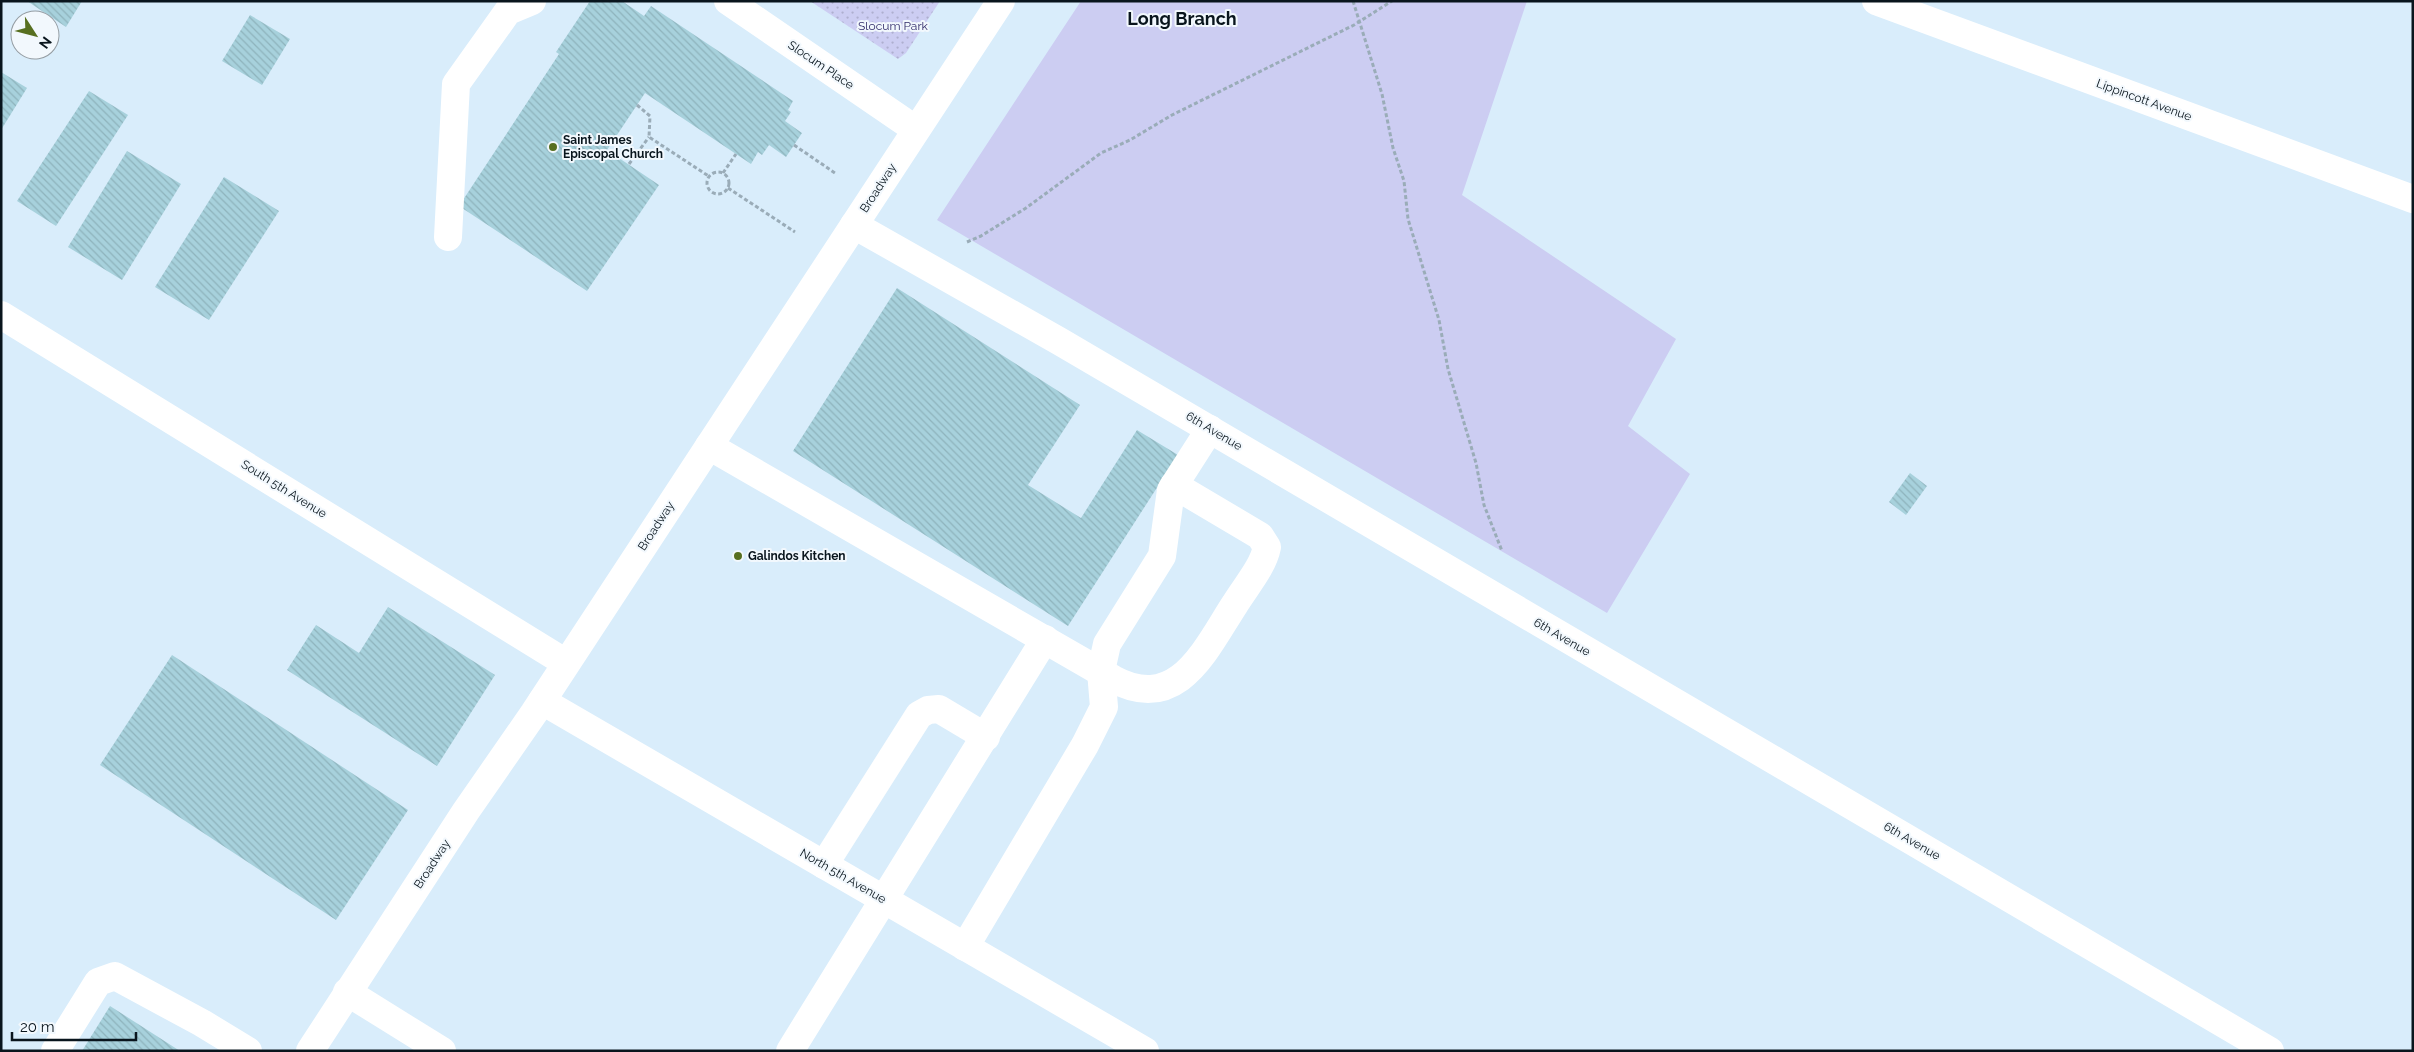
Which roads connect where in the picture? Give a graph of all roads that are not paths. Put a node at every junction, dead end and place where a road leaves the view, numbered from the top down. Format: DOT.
graph roads {
  1 [pos="532,1"];
  2 [pos="728,1"];
  3 [pos="1001,1"];
  4 [pos="1876,1"];
  5 [pos="915,129"];
  6 [pos="2413,199"];
  7 [pos="854,225"];
  8 [pos="448,237"];
  9 [pos="1,315"];
  10 [pos="1210,429"];
  11 [pos="709,446"];
  12 [pos="1174,485"];
  13 [pos="1045,639"];
  14 [pos="566,663"];
  15 [pos="1101,672"];
  16 [pos="542,701"];
  17 [pos="986,737"];
  18 [pos="824,865"];
  19 [pos="883,899"];
  20 [pos="965,947"];
  21 [pos="347,992"];
  22 [pos="55,1051"];
  23 [pos="248,1051"];
  24 [pos="310,1051"];
  25 [pos="442,1051"];
  26 [pos="790,1051"];
  27 [pos="1145,1051"];
  28 [pos="2270,1051"];
  1 -- 8 [label="street"];
  2 -- 5 [label="street, Slocum Place"];
  3 -- 5 [label="street, Broadway"];
  4 -- 6 [label="street, Lippincott Avenue"];
  5 -- 7 [label="street, Broadway"];
  7 -- 10 [label="street, 6th Avenue"];
  7 -- 11 [label="street, Broadway"];
  9 -- 14 [label="street, South 5th Avenue"];
  10 -- 12 [label="street"];
  10 -- 28 [label="street, 6th Avenue"];
  11 -- 13 [label="street"];
  11 -- 14 [label="street, Broadway"];
  12 -- 15 [label="street"];
  12 -- 15 [label="street"];
  13 -- 15 [label="street"];
  13 -- 17 [label="street"];
  14 -- 16 [label="street, Broadway"];
  15 -- 20 [label="street"];
  16 -- 18 [label="street, North 5th Avenue"];
  16 -- 21 [label="street, Broadway"];
  17 -- 18 [label="street"];
  17 -- 19 [label="street"];
  18 -- 19 [label="street, North 5th Avenue"];
  19 -- 20 [label="street, North 5th Avenue"];
  19 -- 26 [label="street"];
  20 -- 27 [label="street, North 5th Avenue"];
  21 -- 24 [label="street, Broadway"];
  21 -- 25 [label="street"];
  22 -- 23 [label="street"];
}
